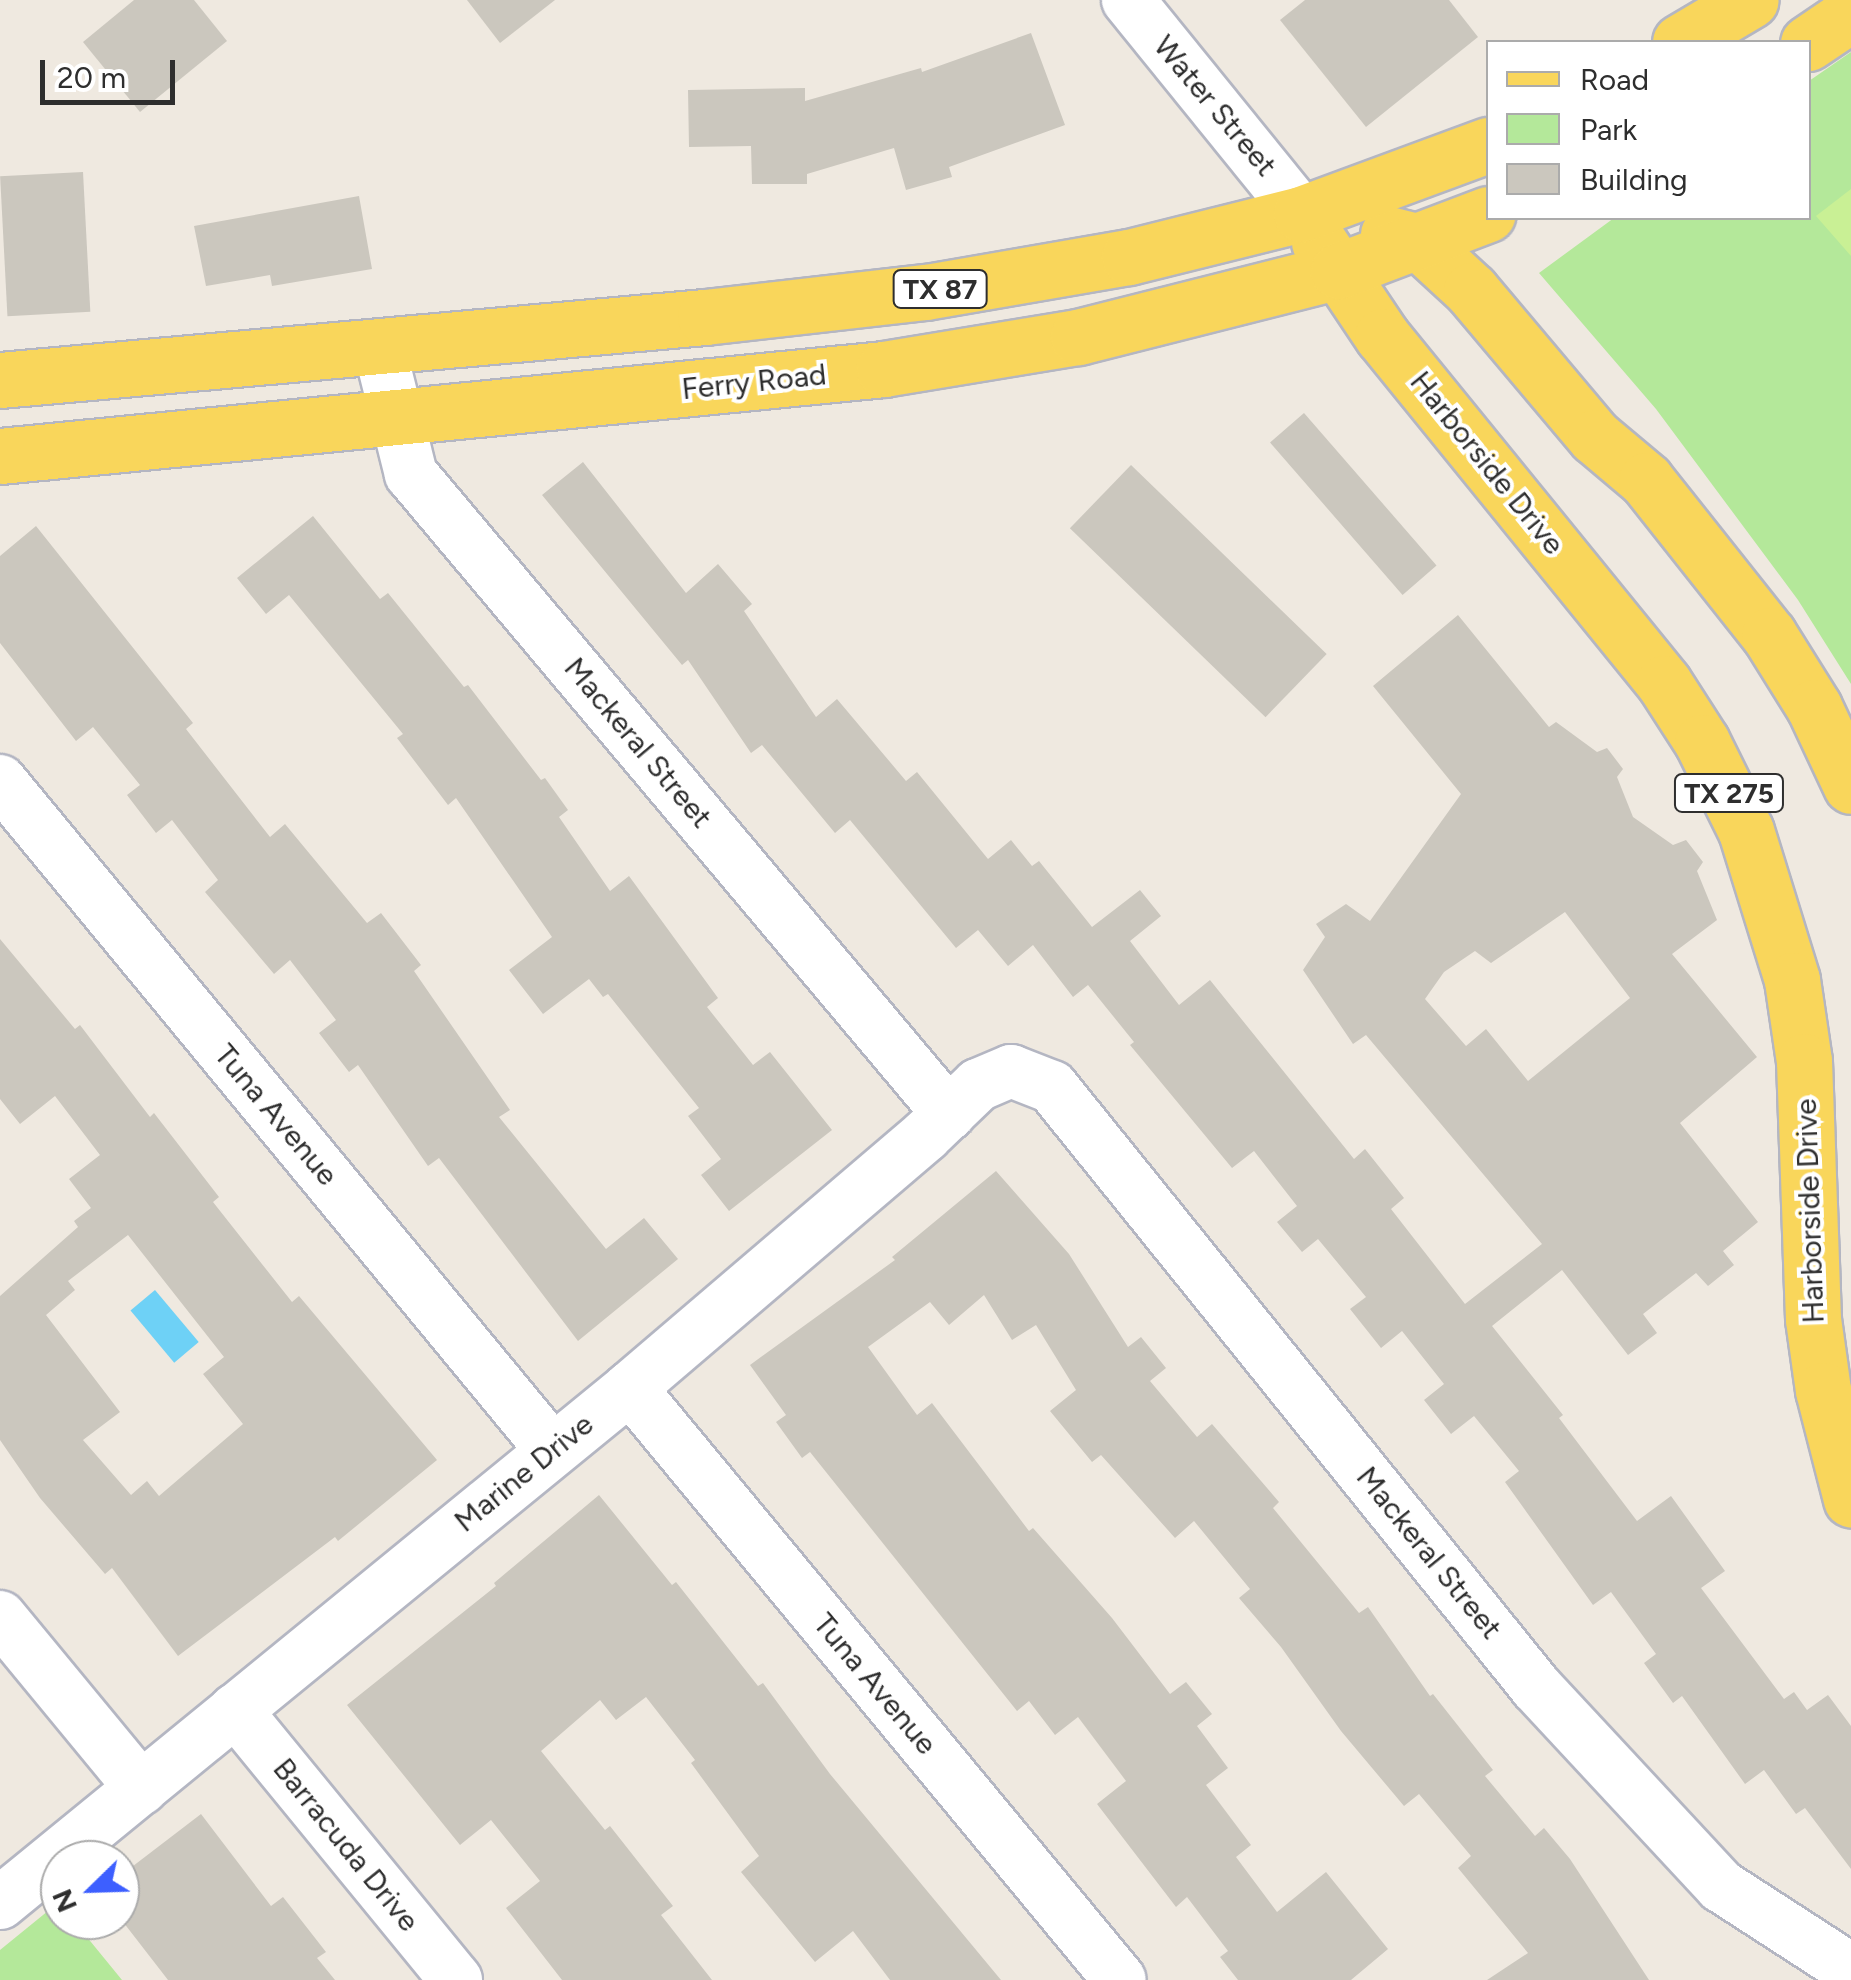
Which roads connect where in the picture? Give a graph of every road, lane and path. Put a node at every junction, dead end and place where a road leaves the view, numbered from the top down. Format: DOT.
graph roads {
  1 [pos="1128,0"];
  2 [pos="1751,0"];
  3 [pos="1851,14"];
  4 [pos="1683,40"];
  5 [pos="1811,41"];
  6 [pos="1486,146"];
  7 [pos="1301,214"];
  8 [pos="1486,215"];
  9 [pos="1419,242"];
  10 [pos="1338,271"];
  11 [pos="379,346"];
  12 [pos="0,380"];
  13 [pos="397,419"];
  14 [pos="0,456"];
  15 [pos="0,781"];
  16 [pos="1851,786"];
  17 [pos="1827,1060"];
  18 [pos="1052,1088"];
  19 [pos="950,1114"];
  20 [pos="630,1388"];
  21 [pos="552,1450"];
  22 [pos="1851,1499"];
  23 [pos="0,1616"];
  24 [pos="235,1710"];
  25 [pos="141,1788"];
  26 [pos="0,1903"];
  27 [pos="1851,1970"];
  28 [pos="456,1980"];
  29 [pos="1120,1980"];
  1 -- 7 [label="street, Water Street"];
  2 -- 4 [label="main road"];
  3 -- 5 [label="main road"];
  6 -- 7 [label="main road, TX 87"];
  7 -- 9 [label="main road"];
  7 -- 10 [label="main road, Harborside Drive / TX 275"];
  7 -- 11 [label="main road, TX 87"];
  8 -- 9 [label="main road, Ferry Road / TX 87"];
  9 -- 10 [label="main road, Ferry Road / TX 87"];
  9 -- 16 [label="main road"];
  10 -- 13 [label="main road, Ferry Road / TX 87"];
  10 -- 17 [label="main road, Harborside Drive / TX 275"];
  11 -- 12 [label="main road, TX 87"];
  11 -- 13 [label="street, Mackeral Street"];
  13 -- 14 [label="main road, Ferry Road / TX 87"];
  13 -- 19 [label="street, Mackeral Street"];
  15 -- 21 [label="street, Tuna Avenue"];
  17 -- 22 [label="main road, Harborside Drive / TX 275"];
  18 -- 19 [label="street, Marine Drive"];
  18 -- 27 [label="street, Mackeral Street"];
  19 -- 20 [label="street, Marine Drive"];
  20 -- 21 [label="street, Marine Drive"];
  20 -- 29 [label="street, Tuna Avenue"];
  21 -- 24 [label="street, Marine Drive"];
  23 -- 25 [label="street"];
  24 -- 25 [label="street, Marine Drive"];
  24 -- 28 [label="street, Barracuda Drive"];
  25 -- 26 [label="street, Marine Drive"];
}
